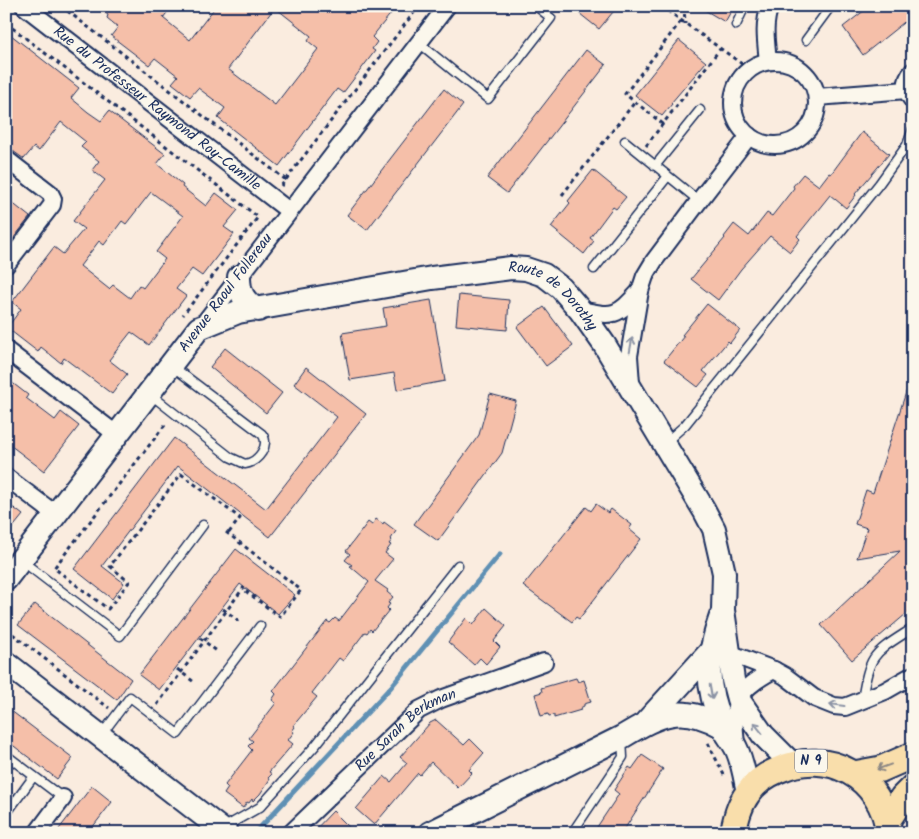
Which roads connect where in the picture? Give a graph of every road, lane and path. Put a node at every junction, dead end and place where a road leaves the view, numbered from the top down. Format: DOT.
graph roads {
  1 [pos="24,6"];
  2 [pos="61,6"];
  3 [pos="418,6"];
  4 [pos="447,6"];
  5 [pos="536,6"];
  6 [pos="661,6"];
  7 [pos="684,6"];
  8 [pos="745,6"];
  9 [pos="770,6"];
  10 [pos="831,6"];
  11 [pos="681,21"];
  12 [pos="6,23"];
  13 [pos="685,24"];
  14 [pos="736,25"];
  15 [pos="806,40"];
  16 [pos="419,43"];
  17 [pos="720,49"];
  18 [pos="768,61"];
  19 [pos="750,69"];
  20 [pos="913,71"];
  21 [pos="910,96"];
  22 [pos="817,97"];
  23 [pos="635,102"];
  24 [pos="700,110"];
  25 [pos="663,124"];
  26 [pos="913,129"];
  27 [pos="749,136"];
  28 [pos="625,141"];
  29 [pos="644,148"];
  30 [pos="6,160"];
  31 [pos="655,166"];
  32 [pos="668,176"];
  33 [pos="286,180"];
  34 [pos="278,190"];
  35 [pos="562,195"];
  36 [pos="699,201"];
  37 [pos="289,210"];
  38 [pos="6,265"];
  39 [pos="594,269"];
  40 [pos="239,278"];
  41 [pos="640,291"];
  42 [pos="258,310"];
  43 [pos="580,310"];
  44 [pos="190,323"];
  45 [pos="6,350"];
  46 [pos="170,365"];
  47 [pos="149,393"];
  48 [pos="632,393"];
  49 [pos="165,425"];
  50 [pos="116,434"];
  51 [pos="664,443"];
  52 [pos="6,477"];
  53 [pos="55,514"];
  54 [pos="203,525"];
  55 [pos="21,560"];
  56 [pos="458,565"];
  57 [pos="6,579"];
  58 [pos="224,610"];
  59 [pos="239,621"];
  60 [pos="260,626"];
  61 [pos="913,628"];
  62 [pos="6,629"];
  63 [pos="202,640"];
  64 [pos="218,652"];
  65 [pos="720,653"];
  66 [pos="544,662"];
  67 [pos="6,663"];
  68 [pos="179,670"];
  69 [pos="774,670"];
  70 [pos="913,675"];
  71 [pos="194,682"];
  72 [pos="738,699"];
  73 [pos="862,700"];
  74 [pos="151,713"];
  75 [pos="117,714"];
  76 [pos="713,722"];
  77 [pos="645,723"];
  78 [pos="101,736"];
  79 [pos="622,737"];
  80 [pos="736,748"];
  81 [pos="6,754"];
  82 [pos="913,755"];
  83 [pos="792,764"];
  84 [pos="854,774"];
  85 [pos="34,776"];
  86 [pos="726,780"];
  87 [pos="913,787"];
  88 [pos="748,793"];
  89 [pos="64,798"];
  90 [pos="6,814"];
  91 [pos="888,827"];
  92 [pos="224,831"];
  93 [pos="37,833"];
  94 [pos="291,833"];
  95 [pos="430,833"];
  96 [pos="572,833"];
  97 [pos="733,833"];
  1 -- 37 [label="street, Rue du Professeur Raymond Roy-Camille"];
  2 -- 33 [label="path"];
  3 -- 33 [label="path"];
  4 -- 16 [label="street, Avenue Raoul Follereau"];
  5 -- 16 [label="lane"];
  6 -- 11 [label="path"];
  7 -- 13 [label="path"];
  8 -- 14 [label="lane"];
  9 -- 18 [label="street"];
  10 -- 15 [label="lane"];
  11 -- 13 [label="path"];
  11 -- 23 [label="path"];
  12 -- 44 [label="path"];
  13 -- 17 [label="path"];
  16 -- 37 [label="street, Avenue Raoul Follereau"];
  17 -- 19 [label="path"];
  17 -- 25 [label="path"];
  18 -- 19 [label="street"];
  18 -- 22 [label="street"];
  19 -- 27 [label="street"];
  20 -- 21 [label="street"];
  21 -- 22 [label="street"];
  22 -- 27 [label="street"];
  23 -- 25 [label="path"];
  23 -- 35 [label="path"];
  24 -- 31 [label="lane"];
  25 -- 29 [label="path"];
  26 -- 51 [label="lane"];
  27 -- 36 [label="street"];
  28 -- 31 [label="lane"];
  30 -- 38 [label="street"];
  31 -- 32 [label="lane"];
  32 -- 36 [label="lane"];
  32 -- 39 [label="lane"];
  33 -- 34 [label="path"];
  36 -- 41 [label="street"];
  37 -- 40 [label="street, Avenue Raoul Follereau"];
  40 -- 42 [label="main road"];
  40 -- 44 [label="street, Avenue Raoul Follereau"];
  41 -- 43 [label="street"];
  48 -- 41 [label="street, one-way"];
  42 -- 43 [label="main road, Route de Dorothy"];
  42 -- 44 [label="main road, Route de Dorothy"];
  43 -- 48 [label="main road, Route de Dorothy"];
  44 -- 46 [label="main road, Avenue Raoul Follereau"];
  45 -- 50 [label="street"];
  46 -- 47 [label="main road, Avenue Raoul Follereau"];
  46 -- 47 [label="lane"];
  47 -- 50 [label="main road, Avenue Raoul Follereau"];
  48 -- 51 [label="main road, Route de Dorothy"];
  49 -- 58 [label="path"];
  50 -- 53 [label="main road, Avenue Raoul Follereau"];
  51 -- 65 [label="main road, Route de Dorothy"];
  52 -- 53 [label="street"];
  53 -- 55 [label="main road, Avenue Raoul Follereau"];
  54 -- 55 [label="lane"];
  55 -- 57 [label="main road, Avenue Raoul Follereau"];
  56 -- 92 [label="lane"];
  58 -- 59 [label="path"];
  58 -- 63 [label="path"];
  60 -- 74 [label="lane"];
  61 -- 73 [label="lane"];
  62 -- 75 [label="path"];
  63 -- 64 [label="path"];
  63 -- 68 [label="path"];
  65 -- 69 [label="street"];
  65 -- 72 [label="main road"];
  65 -- 76 [label="main road, one-way"];
  65 -- 77 [label="main road"];
  66 -- 94 [label="street, Rue Sarah Berkman"];
  67 -- 78 [label="main road"];
  68 -- 71 [label="path"];
  68 -- 74 [label="path"];
  69 -- 72 [label="street"];
  73 -- 69 [label="street, one-way"];
  70 -- 73 [label="street"];
  72 -- 80 [label="street"];
  83 -- 72 [label="main road, one-way"];
  74 -- 75 [label="lane"];
  75 -- 78 [label="lane"];
  76 -- 77 [label="main road"];
  76 -- 80 [label="main road"];
  76 -- 86 [label="path"];
  77 -- 79 [label="main road"];
  78 -- 92 [label="main road"];
  79 -- 95 [label="main road"];
  79 -- 96 [label="lane"];
  80 -- 88 [label="main road"];
  81 -- 85 [label="lane"];
  82 -- 84 [label="main road, one-way"];
  83 -- 84 [label="main road, N 9"];
  83 -- 88 [label="main road, N 9"];
  84 -- 91 [label="main road, N 9"];
  85 -- 89 [label="lane"];
  85 -- 90 [label="lane"];
  87 -- 91 [label="main road, N 9"];
  88 -- 97 [label="main road, N 9"];
  89 -- 93 [label="street"];
}
